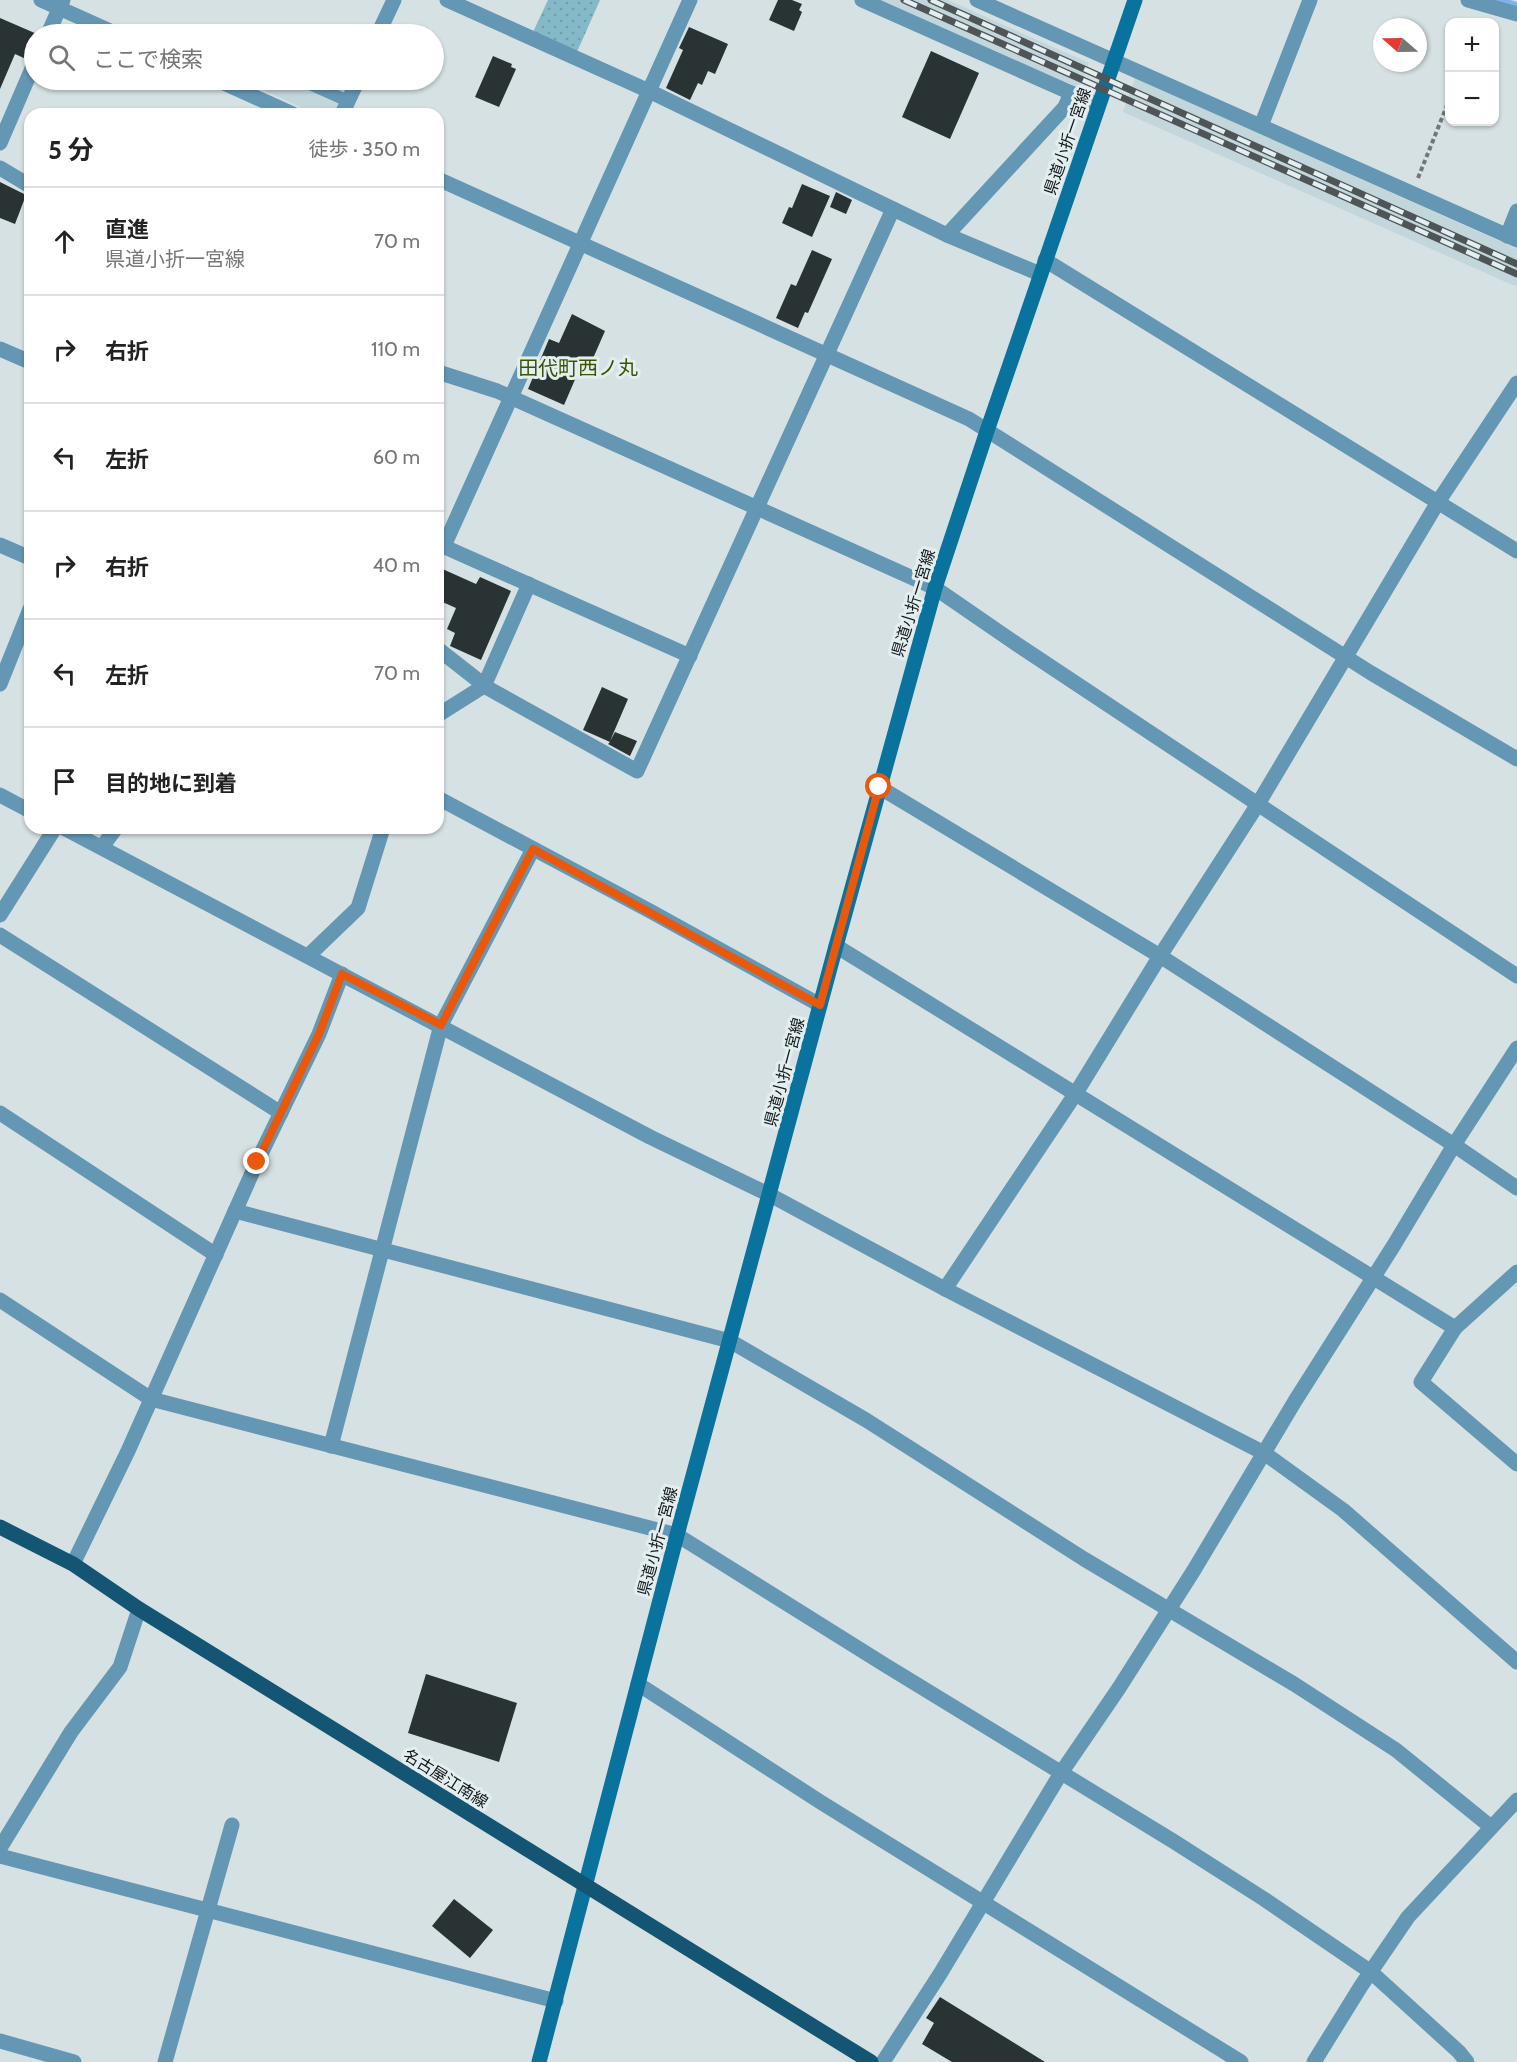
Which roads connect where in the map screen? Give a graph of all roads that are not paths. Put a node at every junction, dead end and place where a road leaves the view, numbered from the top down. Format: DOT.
graph roads {
  1 [pos="41,0"];
  2 [pos="394,0"];
  3 [pos="447,0"];
  4 [pos="690,0"];
  5 [pos="862,0"];
  6 [pos="977,0"];
  7 [pos="1135,0"];
  8 [pos="1310,0"];
  9 [pos="1468,0"];
  10 [pos="61,4"];
  11 [pos="1517,14"];
  12 [pos="52,24"];
  13 [pos="98,24"];
  14 [pos="383,24"];
  15 [pos="1114,61"];
  16 [pos="24,87"];
  17 [pos="239,90"];
  18 [pos="317,90"];
  19 [pos="353,90"];
  20 [pos="649,91"];
  21 [pos="1071,93"];
  22 [pos="1098,105"];
  23 [pos="345,107"];
  24 [pos="280,108"];
  25 [pos="1261,126"];
  26 [pos="0,143"];
  27 [pos="0,168"];
  28 [pos="24,182"];
  29 [pos="444,182"];
  30 [pos="893,209"];
  31 [pos="1517,211"];
  32 [pos="947,235"];
  33 [pos="1512,238"];
  34 [pos="580,244"];
  35 [pos="1043,267"];
  36 [pos="0,349"];
  37 [pos="826,355"];
  38 [pos="24,359"];
  39 [pos="444,374"];
  40 [pos="1517,383"];
  41 [pos="511,397"];
  42 [pos="987,431"];
  43 [pos="1438,502"];
  44 [pos="757,508"];
  45 [pos="444,539"];
  46 [pos="0,545"];
  47 [pos="444,546"];
  48 [pos="1517,551"];
  49 [pos="24,555"];
  50 [pos="529,584"];
  51 [pos="935,588"];
  52 [pos="24,624"];
  53 [pos="444,654"];
  54 [pos="690,656"];
  55 [pos="1345,657"];
  56 [pos="0,684"];
  57 [pos="484,686"];
  58 [pos="444,711"];
  59 [pos="1517,759"];
  60 [pos="879,787"];
  61 [pos="0,795"];
  62 [pos="444,801"];
  63 [pos="1258,804"];
  64 [pos="24,808"];
  65 [pos="51,834"];
  66 [pos="76,834"];
  67 [pos="112,834"];
  68 [pos="381,834"];
  69 [pos="102,847"];
  70 [pos="533,849"];
  71 [pos="0,915"];
  72 [pos="0,936"];
  73 [pos="836,946"];
  74 [pos="308,956"];
  75 [pos="1160,956"];
  76 [pos="342,974"];
  77 [pos="1517,976"];
  78 [pos="820,1005"];
  79 [pos="441,1025"];
  80 [pos="1517,1048"];
  81 [pos="1076,1093"];
  82 [pos="0,1113"];
  83 [pos="281,1113"];
  84 [pos="1454,1144"];
  85 [pos="1517,1188"];
  86 [pos="770,1195"];
  87 [pos="235,1211"];
  88 [pos="383,1250"];
  89 [pos="216,1255"];
  90 [pos="1517,1272"];
  91 [pos="1373,1278"];
  92 [pos="945,1289"];
  93 [pos="0,1300"];
  94 [pos="1455,1328"];
  95 [pos="730,1341"];
  96 [pos="151,1399"];
  97 [pos="331,1446"];
  98 [pos="1264,1453"];
  99 [pos="1517,1464"];
  100 [pos="0,1527"];
  101 [pos="677,1535"];
  102 [pos="73,1564"];
  103 [pos="139,1609"];
  104 [pos="1169,1610"];
  105 [pos="1517,1662"];
  106 [pos="638,1684"];
  107 [pos="1061,1773"];
  108 [pos="1517,1800"];
  109 [pos="232,1825"];
  110 [pos="1491,1827"];
  111 [pos="0,1848"];
  112 [pos="0,1856"];
  113 [pos="586,1886"];
  114 [pos="984,1901"];
  115 [pos="208,1912"];
  116 [pos="1371,1972"];
  117 [pos="556,2001"];
  118 [pos="0,2041"];
  119 [pos="74,2062"];
  120 [pos="165,2062"];
  121 [pos="539,2062"];
  122 [pos="871,2062"];
  123 [pos="883,2062"];
  124 [pos="1241,2062"];
  125 [pos="1314,2062"];
  126 [pos="1467,2062"];
  1 -- 10 [label="street"];
  2 -- 14 [label="street"];
  3 -- 20 [label="street"];
  4 -- 20 [label="street"];
  5 -- 21 [label="street"];
  6 -- 15 [label="street"];
  7 -- 15 [label="main road, 県道小折一宮線"];
  8 -- 25 [label="street"];
  9 -- 11 [label="street"];
  10 -- 12 [label="street"];
  10 -- 13 [label="street"];
  15 -- 22 [label="main road, 県道小折一宮線"];
  15 -- 25 [label="street"];
  16 -- 26 [label="street"];
  17 -- 24 [label="street"];
  18 -- 23 [label="lane"];
  19 -- 23 [label="street"];
  20 -- 30 [label="street"];
  20 -- 34 [label="street"];
  21 -- 22 [label="street"];
  21 -- 32 [label="street"];
  22 -- 35 [label="main road, 県道小折一宮線"];
  25 -- 33 [label="street"];
  27 -- 28 [label="street"];
  29 -- 34 [label="street"];
  30 -- 32 [label="street"];
  30 -- 37 [label="street"];
  31 -- 33 [label="street"];
  32 -- 35 [label="street"];
  34 -- 37 [label="street"];
  34 -- 41 [label="street"];
  35 -- 42 [label="main road, 県道小折一宮線"];
  35 -- 43 [label="street"];
  36 -- 38 [label="street"];
  37 -- 42 [label="street"];
  37 -- 44 [label="street"];
  39 -- 41 [label="street"];
  40 -- 43 [label="street"];
  41 -- 44 [label="street"];
  41 -- 45 [label="street"];
  42 -- 51 [label="main road, 県道小折一宮線"];
  42 -- 55 [label="street"];
  43 -- 48 [label="street"];
  43 -- 55 [label="street"];
  44 -- 51 [label="street"];
  44 -- 54 [label="street"];
  46 -- 49 [label="street"];
  47 -- 50 [label="street"];
  50 -- 54 [label="street"];
  50 -- 57 [label="street"];
  51 -- 60 [label="main road, 県道小折一宮線"];
  51 -- 63 [label="street"];
  52 -- 56 [label="street"];
  53 -- 57 [label="street"];
  54 -- 57 [label="street"];
  55 -- 59 [label="street"];
  55 -- 63 [label="street"];
  57 -- 58 [label="street"];
  60 -- 73 [label="main road, 県道小折一宮線"];
  60 -- 75 [label="street"];
  61 -- 64 [label="street"];
  62 -- 70 [label="street"];
  63 -- 75 [label="street"];
  63 -- 77 [label="street"];
  65 -- 71 [label="street"];
  66 -- 69 [label="street"];
  67 -- 69 [label="street"];
  68 -- 74 [label="street"];
  69 -- 74 [label="street"];
  70 -- 78 [label="street"];
  70 -- 79 [label="street"];
  72 -- 83 [label="street"];
  73 -- 78 [label="main road, 県道小折一宮線"];
  73 -- 81 [label="street"];
  74 -- 76 [label="street"];
  75 -- 81 [label="street"];
  75 -- 84 [label="street"];
  76 -- 79 [label="street"];
  76 -- 83 [label="street"];
  78 -- 86 [label="main road, 県道小折一宮線"];
  79 -- 86 [label="street"];
  79 -- 88 [label="street"];
  80 -- 84 [label="street"];
  81 -- 91 [label="street"];
  81 -- 92 [label="street"];
  82 -- 89 [label="street"];
  83 -- 87 [label="street"];
  84 -- 85 [label="street"];
  84 -- 91 [label="street"];
  86 -- 92 [label="street"];
  86 -- 95 [label="main road, 県道小折一宮線"];
  87 -- 88 [label="street"];
  87 -- 89 [label="street"];
  88 -- 95 [label="street"];
  88 -- 97 [label="street"];
  89 -- 96 [label="street"];
  90 -- 94 [label="street"];
  91 -- 94 [label="street"];
  91 -- 98 [label="street"];
  92 -- 98 [label="street"];
  93 -- 96 [label="street"];
  94 -- 99 [label="street"];
  95 -- 101 [label="main road, 県道小折一宮線"];
  95 -- 104 [label="street"];
  96 -- 97 [label="street"];
  96 -- 102 [label="street"];
  97 -- 101 [label="street"];
  98 -- 104 [label="street"];
  98 -- 105 [label="street"];
  100 -- 102 [label="main road, 名古屋江南線"];
  101 -- 106 [label="main road, 県道小折一宮線"];
  101 -- 107 [label="street"];
  102 -- 103 [label="main road, 名古屋江南線"];
  103 -- 111 [label="street"];
  103 -- 113 [label="main road, 名古屋江南線"];
  104 -- 107 [label="street"];
  104 -- 110 [label="street"];
  106 -- 113 [label="main road, 県道小折一宮線"];
  106 -- 114 [label="street"];
  107 -- 114 [label="street"];
  107 -- 116 [label="street"];
  108 -- 110 [label="street"];
  109 -- 115 [label="street"];
  110 -- 116 [label="street"];
  112 -- 115 [label="street"];
  113 -- 117 [label="main road, 県道小折一宮線"];
  113 -- 122 [label="main road, 名古屋江南線"];
  114 -- 123 [label="street"];
  114 -- 124 [label="street"];
  115 -- 117 [label="street"];
  115 -- 120 [label="street"];
  116 -- 125 [label="street"];
  116 -- 126 [label="street"];
  117 -- 121 [label="main road, 県道小折一宮線"];
  118 -- 119 [label="street"];
}
